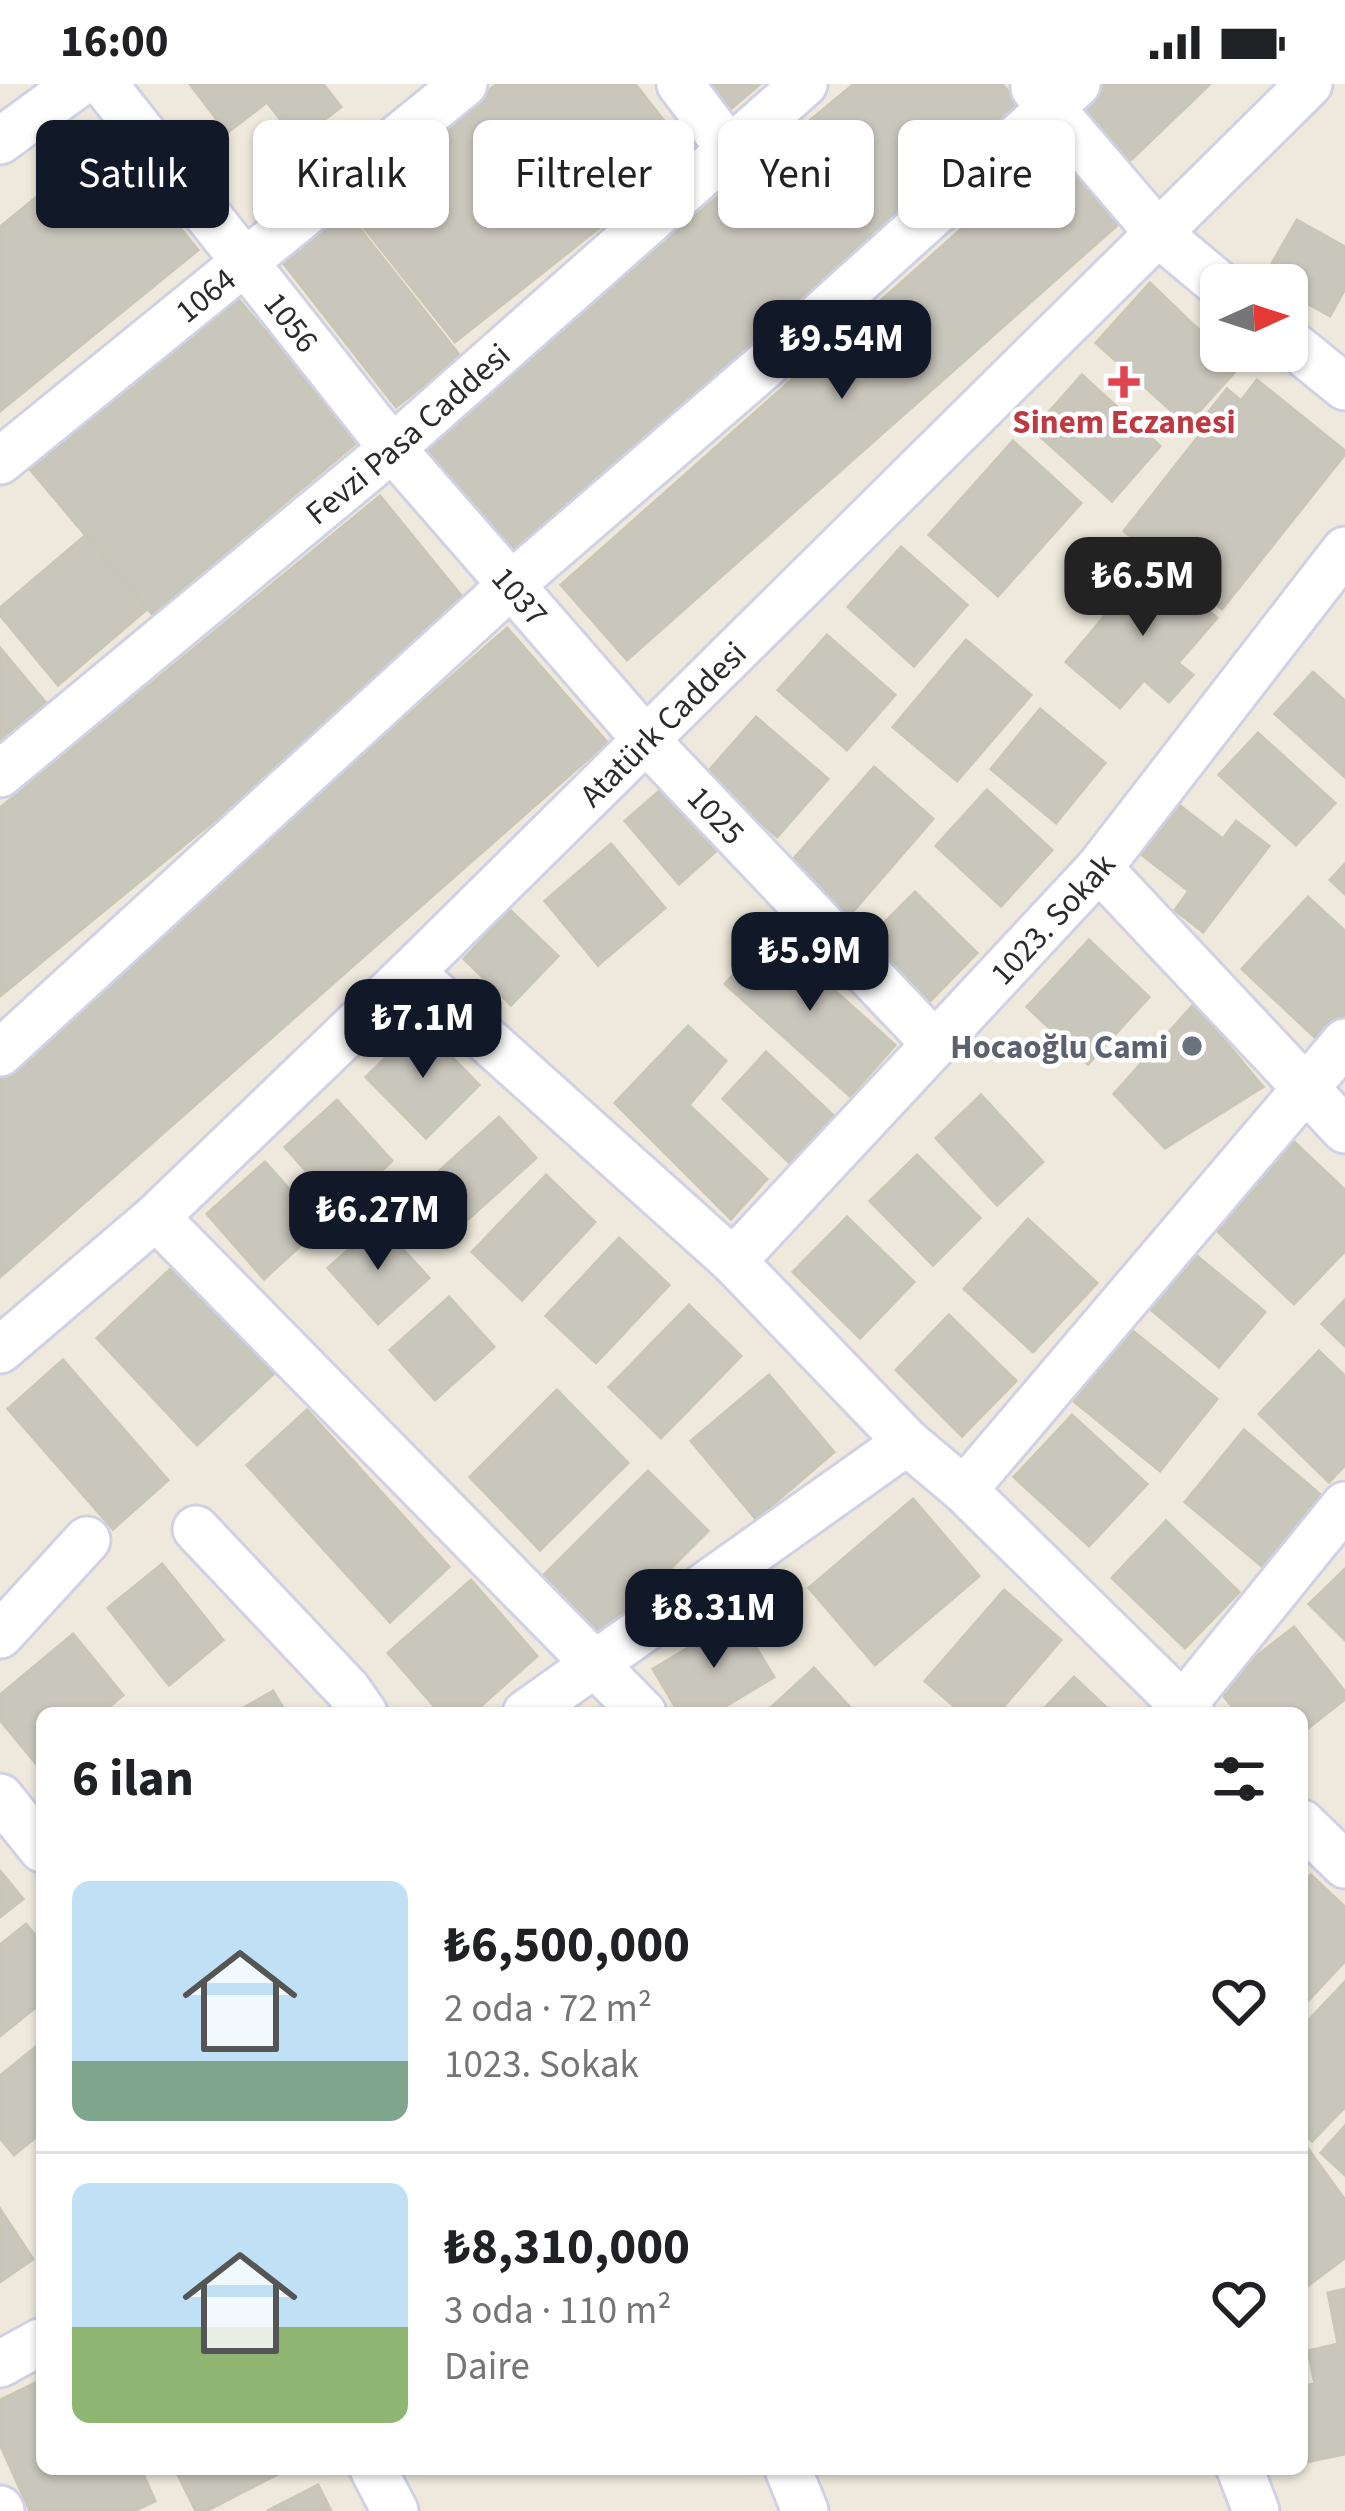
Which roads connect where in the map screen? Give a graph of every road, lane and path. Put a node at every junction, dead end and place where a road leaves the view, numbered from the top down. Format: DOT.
graph roads {
  1 [pos="78,84"];
  2 [pos="104,84"];
  3 [pos="464,84"];
  4 [pos="680,84"];
  5 [pos="804,84"];
  6 [pos="1309,84"];
  7 [pos="1052,92"];
  8 [pos="764,120"];
  9 [pos="718,134"];
  10 [pos="0,140"];
  11 [pos="718,161"];
  12 [pos="1159,234"];
  13 [pos="245,265"];
  14 [pos="1200,268"];
  15 [pos="1308,357"];
  16 [pos="1345,388"];
  17 [pos="392,448"];
  18 [pos="0,461"];
  19 [pos="1345,550"];
  20 [pos="511,585"];
  21 [pos="647,741"];
  22 [pos="0,774"];
  23 [pos="1099,868"];
  24 [pos="412,972"];
  25 [pos="1345,1042"];
  26 [pos="934,1043"];
  27 [pos="0,1053"];
  28 [pos="1306,1089"];
  29 [pos="1345,1130"];
  30 [pos="156,1216"];
  31 [pos="734,1262"];
  32 [pos="0,1350"];
  33 [pos="907,1442"];
  34 [pos="964,1490"];
  35 [pos="1345,1505"];
  36 [pos="196,1528"];
  37 [pos="87,1540"];
  38 [pos="0,1634"];
  39 [pos="595,1664"];
  40 [pos="360,1707"];
  41 [pos="534,1707"];
  42 [pos="637,1707"];
  43 [pos="1185,1707"];
  44 [pos="1189,1707"];
  45 [pos="0,1797"];
  46 [pos="1308,1829"];
  47 [pos="36,1842"];
  48 [pos="1345,1865"];
  49 [pos="36,2344"];
  50 [pos="0,2364"];
  51 [pos="377,2475"];
  52 [pos="790,2475"];
  53 [pos="1242,2475"];
  54 [pos="394,2511"];
  55 [pos="805,2511"];
  56 [pos="1256,2511"];
  1 -- 10 [label="street"];
  2 -- 13 [label="street, 1056"];
  3 -- 13 [label="street, 1064"];
  4 -- 9 [label="street"];
  5 -- 8 [label="street, Fevzi Pasa Caddesi"];
  6 -- 12 [label="street, Atatürk Caddesi"];
  7 -- 12 [label="street"];
  7 -- 20 [label="street"];
  11 -- 17 [label="street, Fevzi Pasa Caddesi"];
  12 -- 14 [label="street"];
  12 -- 21 [label="street, Atatürk Caddesi"];
  13 -- 17 [label="street, 1056"];
  13 -- 18 [label="street, 1064"];
  15 -- 16 [label="street"];
  17 -- 20 [label="street, 1037"];
  17 -- 22 [label="street, Fevzi Pasa Caddesi"];
  19 -- 23 [label="street, 1023. Sokak"];
  20 -- 21 [label="street, 1037"];
  20 -- 27 [label="street"];
  21 -- 24 [label="street, Atatürk Caddesi"];
  21 -- 26 [label="street, 1025"];
  23 -- 26 [label="street, 1023. Sokak"];
  23 -- 28 [label="street"];
  24 -- 30 [label="street, Atatürk Caddesi"];
  24 -- 31 [label="street"];
  25 -- 28 [label="street"];
  26 -- 31 [label="street, 1023. Sokak"];
  28 -- 29 [label="street"];
  28 -- 34 [label="street"];
  30 -- 32 [label="street, Atatürk Caddesi"];
  30 -- 39 [label="street"];
  31 -- 33 [label="street"];
  33 -- 34 [label="street"];
  33 -- 39 [label="street"];
  34 -- 43 [label="street"];
  35 -- 44 [label="street"];
  36 -- 40 [label="street"];
  37 -- 38 [label="street"];
  39 -- 41 [label="street"];
  39 -- 42 [label="street"];
  45 -- 47 [label="street"];
  46 -- 48 [label="street"];
  49 -- 50 [label="street"];
  51 -- 54 [label="street"];
  52 -- 55 [label="street"];
  53 -- 56 [label="street"];
}
